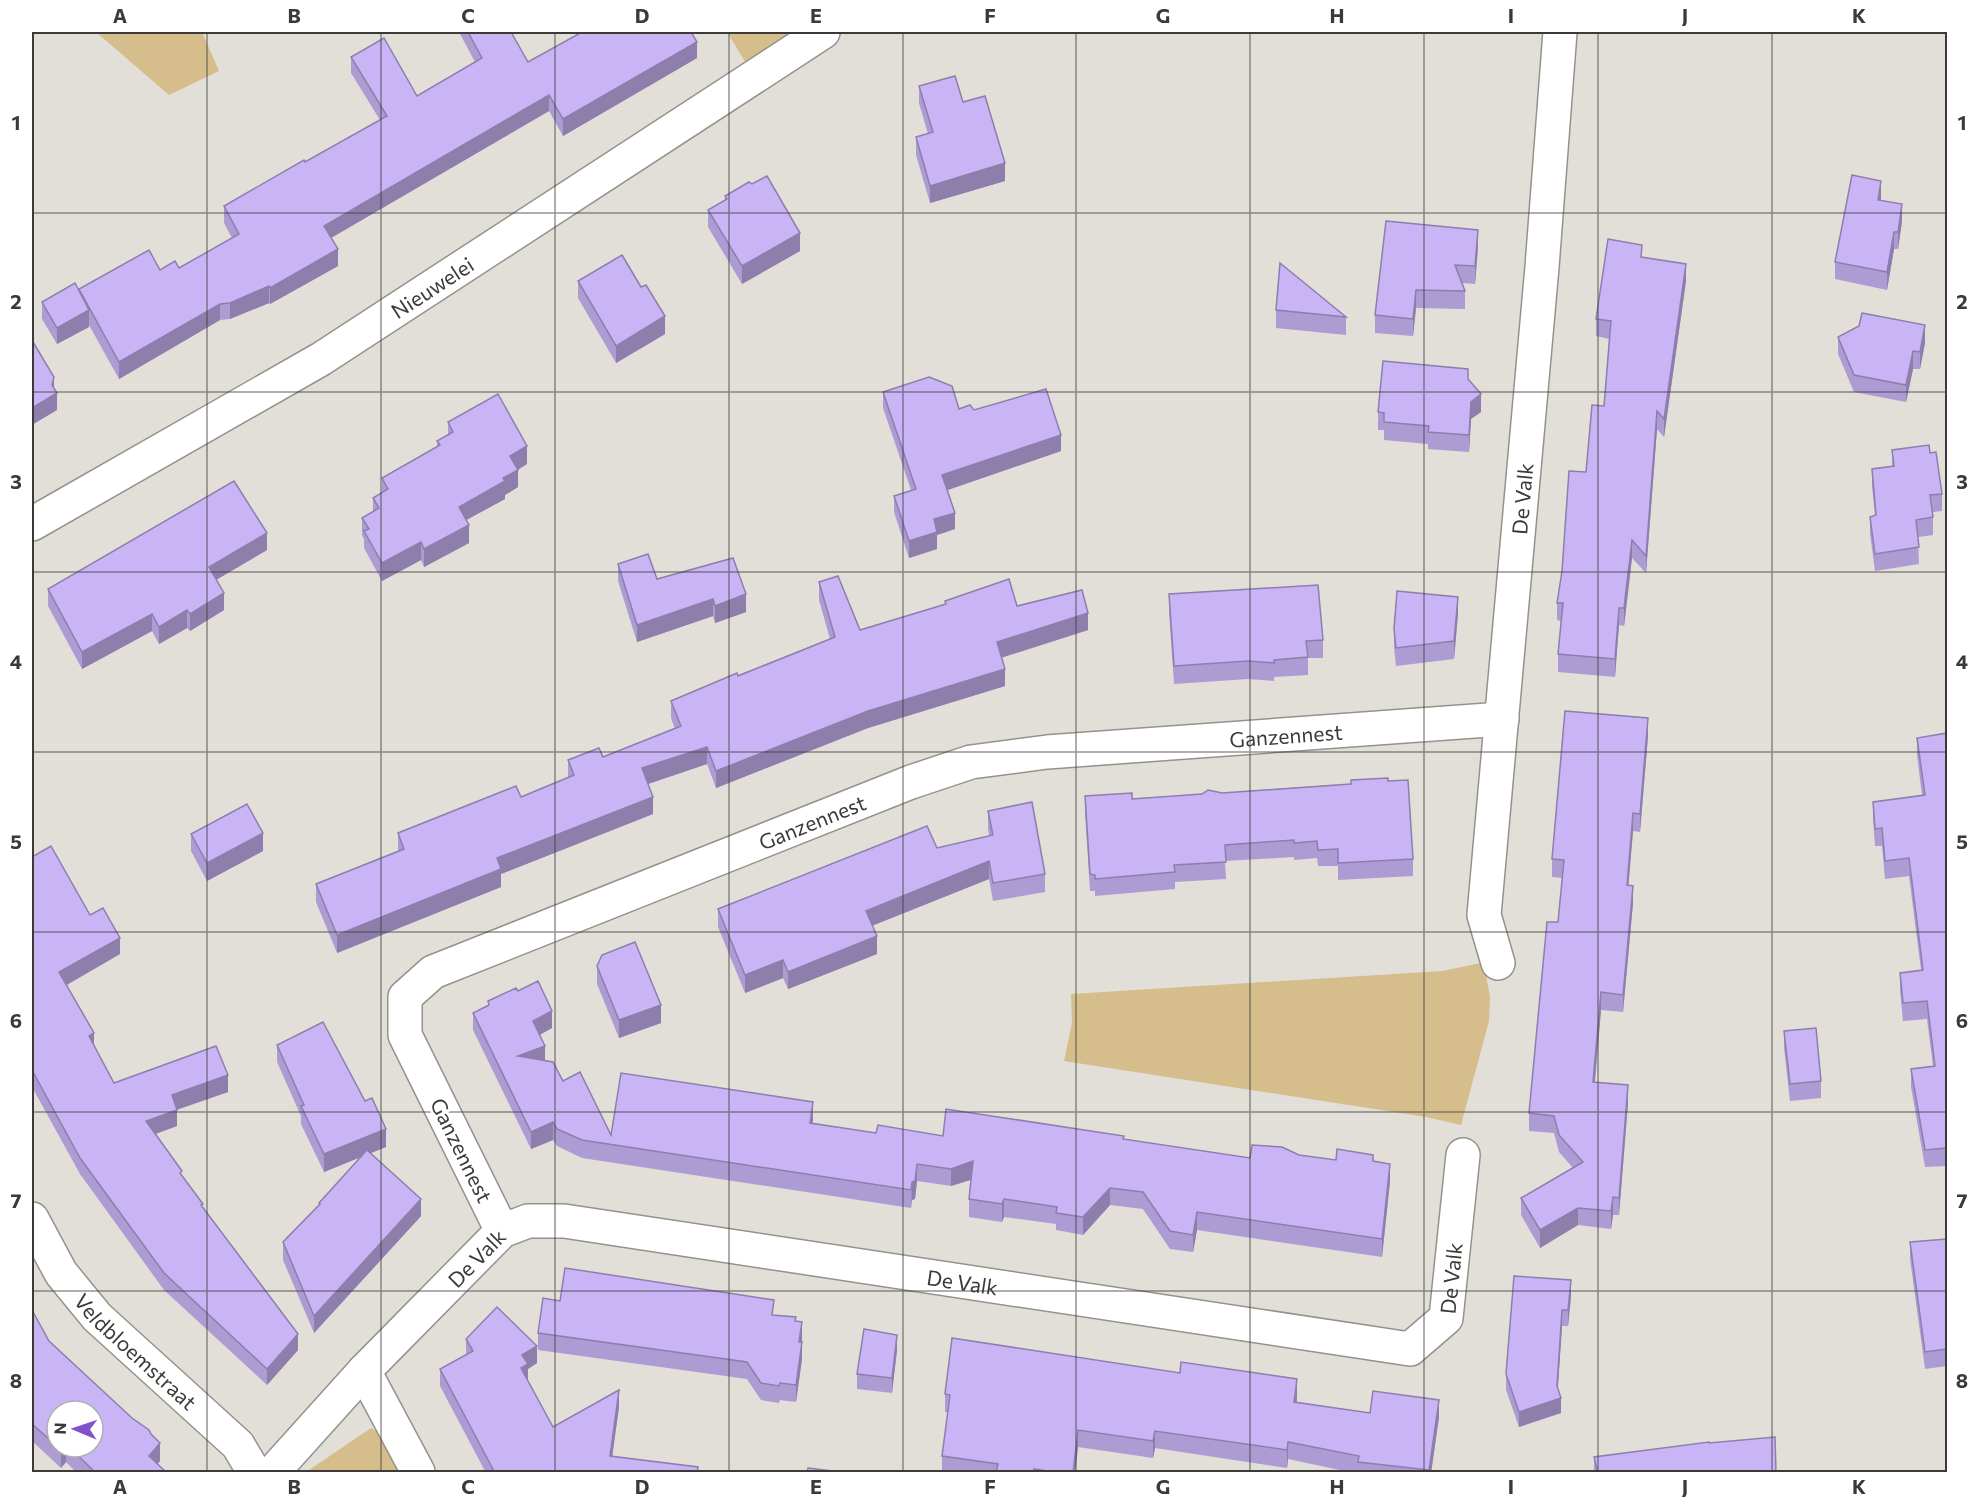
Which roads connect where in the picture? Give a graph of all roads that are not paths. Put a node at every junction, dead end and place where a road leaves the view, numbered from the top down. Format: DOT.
graph roads {
  1 [pos="823,32"];
  2 [pos="1560,32"];
  3 [pos="32,524"];
  4 [pos="1502,719"];
  5 [pos="1498,963"];
  6 [pos="1463,1155"];
  7 [pos="32,1219"];
  8 [pos="502,1231"];
  9 [pos="364,1371"];
  10 [pos="254,1473"];
  11 [pos="273,1473"];
  12 [pos="418,1473"];
  1 -- 3 [label="street, Nieuwelei"];
  2 -- 4 [label="street, De Valk"];
  4 -- 5 [label="street, De Valk"];
  4 -- 8 [label="street, Ganzennest"];
  6 -- 8 [label="street, De Valk"];
  7 -- 10 [label="street, Veldbloemstraat"];
  8 -- 9 [label="street, De Valk"];
  9 -- 11 [label="street, De Valk"];
  9 -- 12 [label="street"];
}
